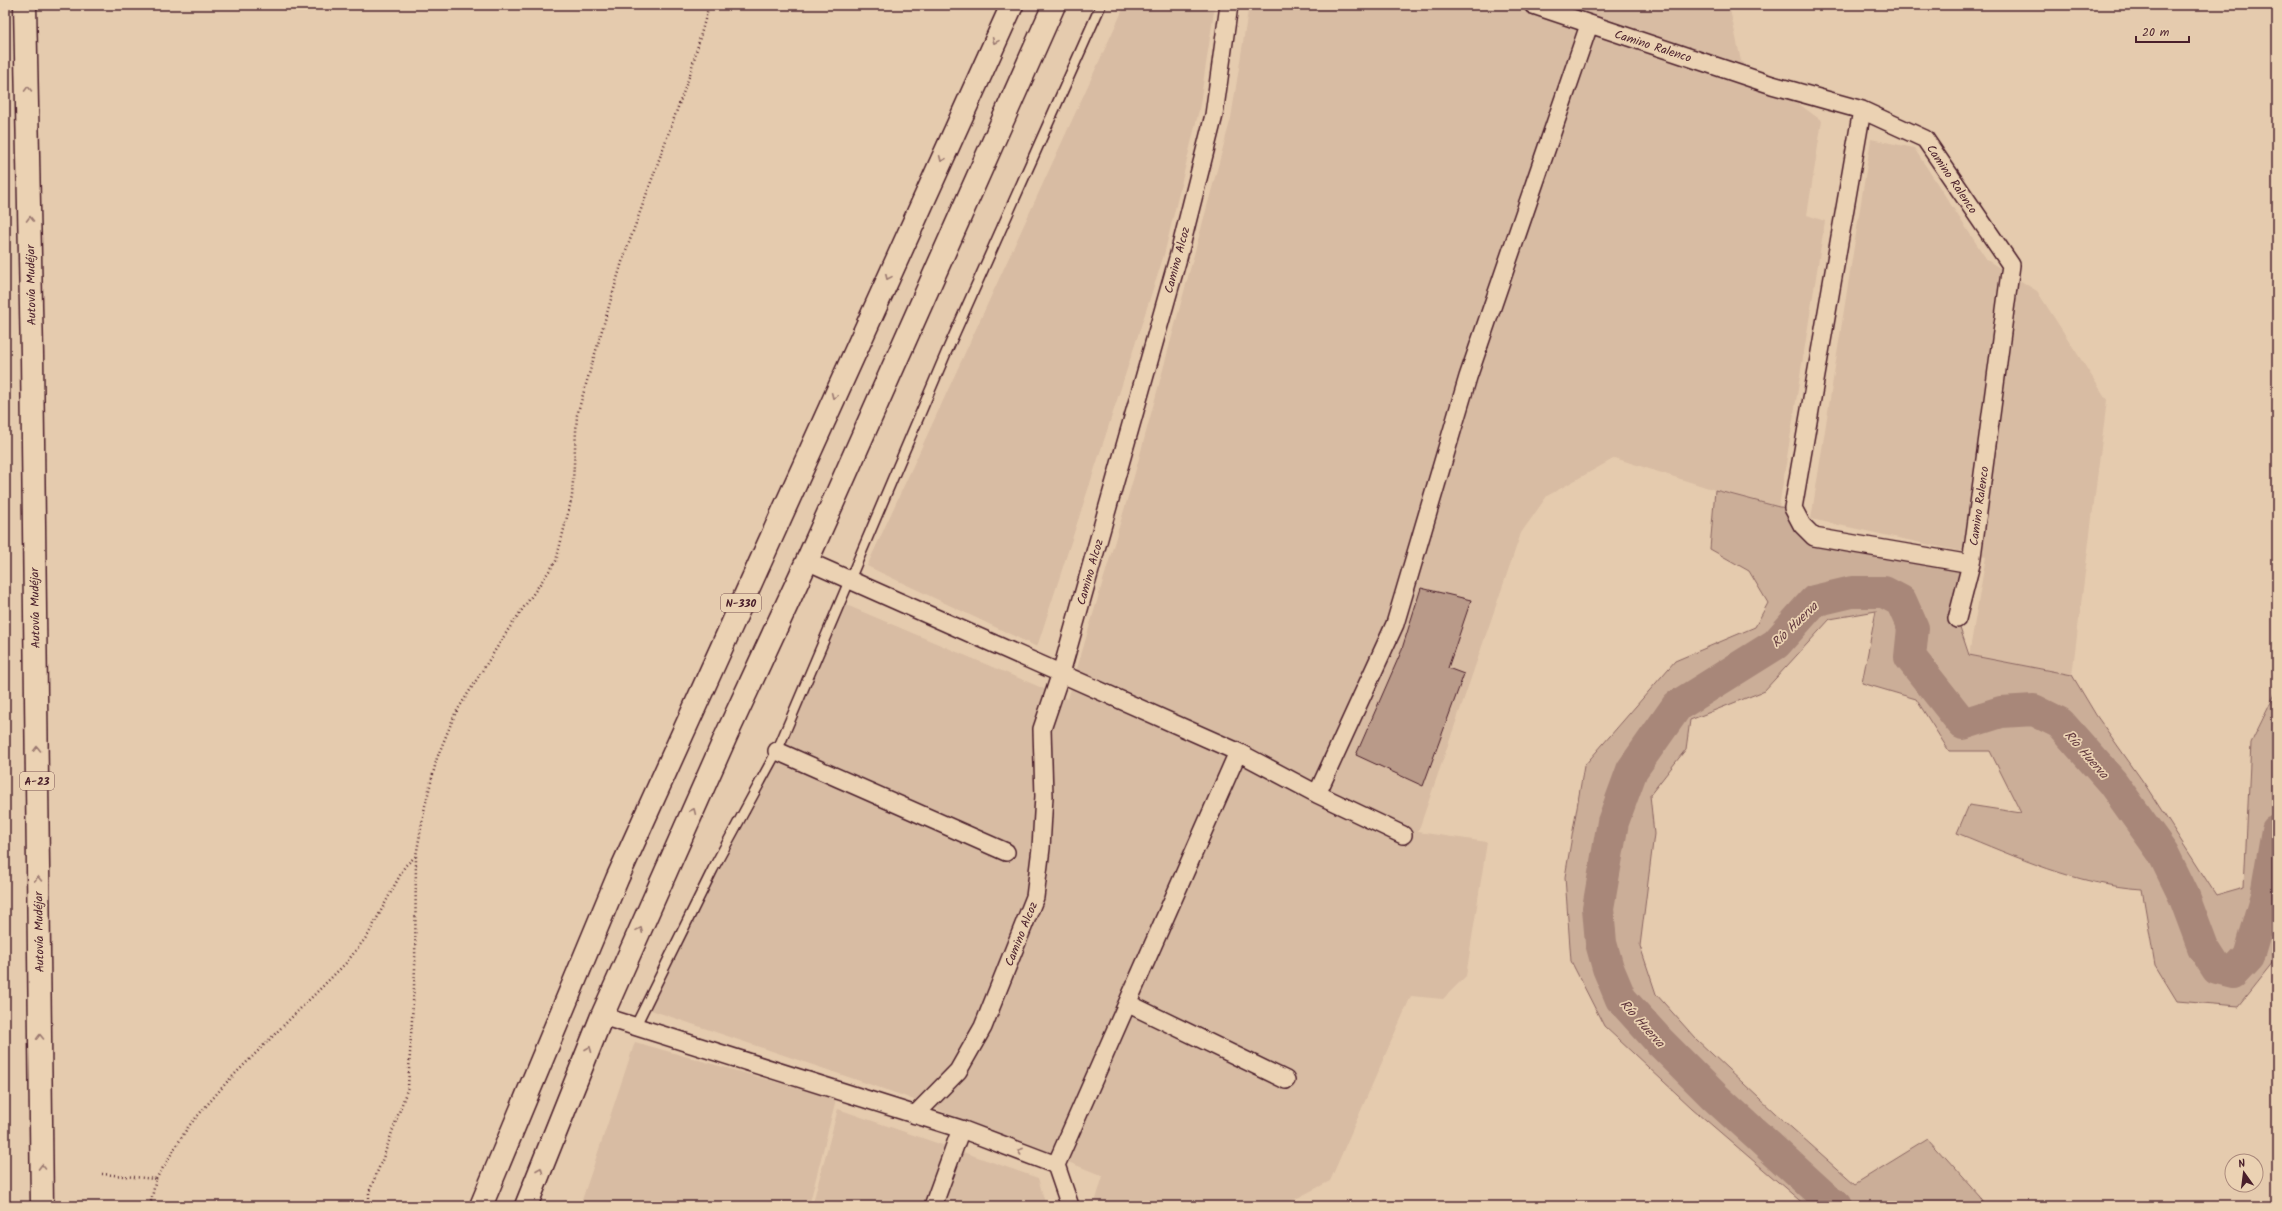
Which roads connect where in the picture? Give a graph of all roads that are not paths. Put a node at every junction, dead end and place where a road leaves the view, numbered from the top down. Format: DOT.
graph roads {
  1 [pos="1012,5"];
  2 [pos="1054,5"];
  3 [pos="1101,5"];
  4 [pos="1229,5"];
  5 [pos="1533,5"];
  6 [pos="27,7"];
  7 [pos="1588,25"];
  8 [pos="1862,110"];
  9 [pos="807,561"];
  10 [pos="1971,564"];
  11 [pos="849,578"];
  12 [pos="1957,619"];
  13 [pos="1061,673"];
  14 [pos="777,751"];
  15 [pos="1238,752"];
  16 [pos="1317,794"];
  17 [pos="1403,835"];
  18 [pos="1006,852"];
  19 [pos="1129,1004"];
  20 [pos="602,1016"];
  21 [pos="635,1027"];
  22 [pos="1286,1080"];
  23 [pos="915,1115"];
  24 [pos="961,1129"];
  25 [pos="1056,1165"];
  26 [pos="42,1206"];
  27 [pos="481,1206"];
  28 [pos="526,1206"];
  29 [pos="932,1206"];
  30 [pos="1070,1206"];
  1 -- 27 [label="highway, N-330, one-way"];
  2 -- 9 [label="highway"];
  3 -- 11 [label="lane"];
  4 -- 13 [label="street, Camino Alcoz"];
  5 -- 7 [label="street, Camino Ralenco"];
  26 -- 6 [label="highway, Autovía Mudéjar / A-23, one-way"];
  7 -- 8 [label="street, Camino Ralenco"];
  7 -- 16 [label="street"];
  8 -- 10 [label="street, Camino Ralenco"];
  8 -- 10 [label="street"];
  9 -- 11 [label="street"];
  20 -- 9 [label="highway, one-way"];
  10 -- 12 [label="street, Camino Ralenco"];
  11 -- 13 [label="street"];
  11 -- 14 [label="lane"];
  13 -- 15 [label="street"];
  13 -- 23 [label="street, Camino Alcoz"];
  14 -- 18 [label="street"];
  14 -- 21 [label="lane"];
  15 -- 16 [label="street"];
  15 -- 19 [label="street"];
  16 -- 17 [label="street"];
  19 -- 22 [label="street"];
  19 -- 25 [label="street"];
  20 -- 21 [label="street"];
  28 -- 20 [label="highway, one-way"];
  21 -- 23 [label="street"];
  23 -- 24 [label="street"];
  25 -- 24 [label="street, one-way"];
  24 -- 29 [label="street"];
  25 -- 30 [label="street"];
}
